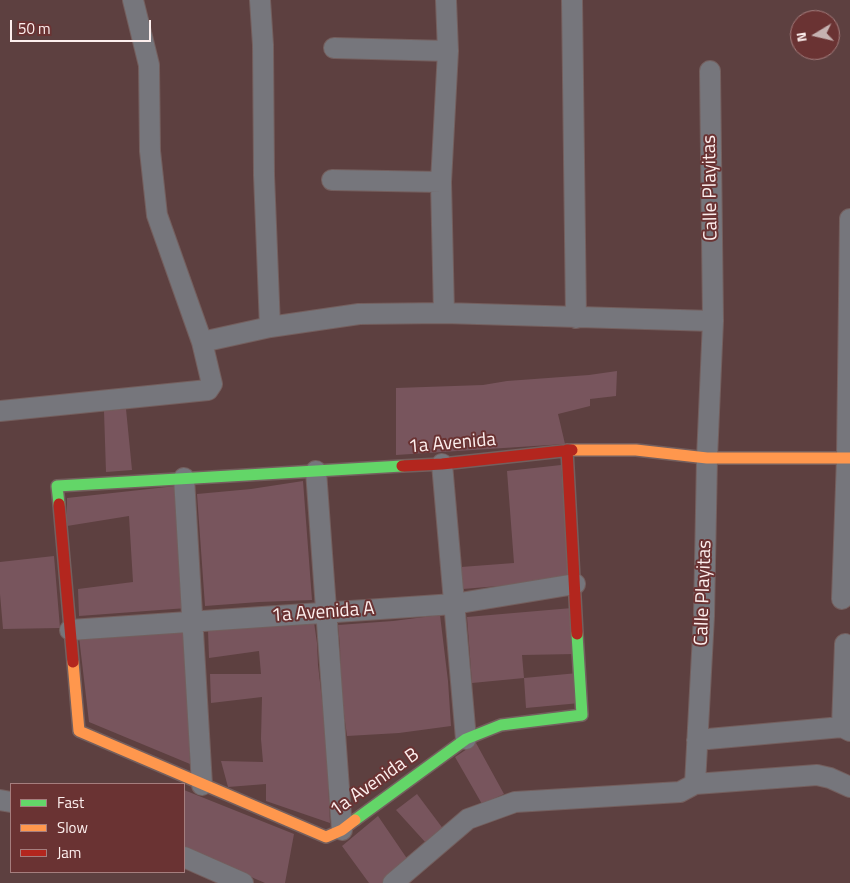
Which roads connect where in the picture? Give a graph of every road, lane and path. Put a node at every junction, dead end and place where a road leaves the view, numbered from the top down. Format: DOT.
graph roads {
  1 [pos="133,0"];
  2 [pos="260,0"];
  3 [pos="446,0"];
  4 [pos="572,0"];
  5 [pos="334,48"];
  6 [pos="448,51"];
  7 [pos="710,71"];
  8 [pos="332,180"];
  9 [pos="441,182"];
  10 [pos="850,219"];
  11 [pos="444,313"];
  12 [pos="576,318"];
  13 [pos="713,321"];
  14 [pos="270,327"];
  15 [pos="202,342"];
  16 [pos="0,411"];
  17 [pos="567,450"];
  18 [pos="707,458"];
  19 [pos="848,458"];
  20 [pos="442,464"];
  21 [pos="316,471"];
  22 [pos="184,478"];
  23 [pos="575,584"];
  24 [pos="842,599"];
  25 [pos="454,604"];
  26 [pos="325,614"];
  27 [pos="192,620"];
  28 [pos="70,630"];
  29 [pos="845,644"];
  30 [pos="846,729"];
  31 [pos="466,739"];
  32 [pos="697,740"];
  33 [pos="202,784"];
  34 [pos="695,784"];
  35 [pos="850,786"];
  36 [pos="342,830"];
  37 [pos="185,858"];
  38 [pos="243,883"];
  39 [pos="393,883"];
  1 -- 15 [label="street"];
  2 -- 14 [label="street"];
  3 -- 6 [label="street"];
  4 -- 12 [label="street"];
  5 -- 6 [label="street"];
  6 -- 9 [label="street"];
  7 -- 13 [label="street, Calle Playitas"];
  8 -- 9 [label="street"];
  9 -- 11 [label="street"];
  10 -- 19 [label="street"];
  11 -- 12 [label="street"];
  11 -- 14 [label="street"];
  12 -- 13 [label="street"];
  13 -- 18 [label="street, Calle Playitas"];
  14 -- 15 [label="street"];
  15 -- 16 [label="street"];
  17 -- 18 [label="street, 1a Avenida"];
  17 -- 20 [label="street, 1a Avenida"];
  17 -- 23 [label="street"];
  18 -- 19 [label="street, 1a Avenida"];
  18 -- 32 [label="street, Calle Playitas"];
  19 -- 24 [label="street"];
  20 -- 21 [label="street, 1a Avenida"];
  20 -- 25 [label="street"];
  21 -- 22 [label="street, 1a Avenida"];
  21 -- 26 [label="street"];
  22 -- 27 [label="street"];
  22 -- 28 [label="street, 1a Avenida"];
  23 -- 25 [label="street, 1a Avenida A"];
  23 -- 31 [label="street, 1a Avenida B"];
  25 -- 26 [label="street, 1a Avenida A"];
  25 -- 31 [label="street"];
  26 -- 27 [label="street, 1a Avenida A"];
  26 -- 36 [label="street"];
  27 -- 28 [label="street, 1a Avenida A"];
  27 -- 33 [label="street"];
  28 -- 33 [label="street, 1a Avenida B"];
  29 -- 30 [label="street"];
  30 -- 32 [label="street"];
  31 -- 36 [label="street, 1a Avenida B"];
  32 -- 34 [label="street, Calle Playitas"];
  33 -- 36 [label="street, 1a Avenida B"];
  34 -- 35 [label="street"];
  34 -- 39 [label="street"];
  37 -- 38 [label="street"];
}
